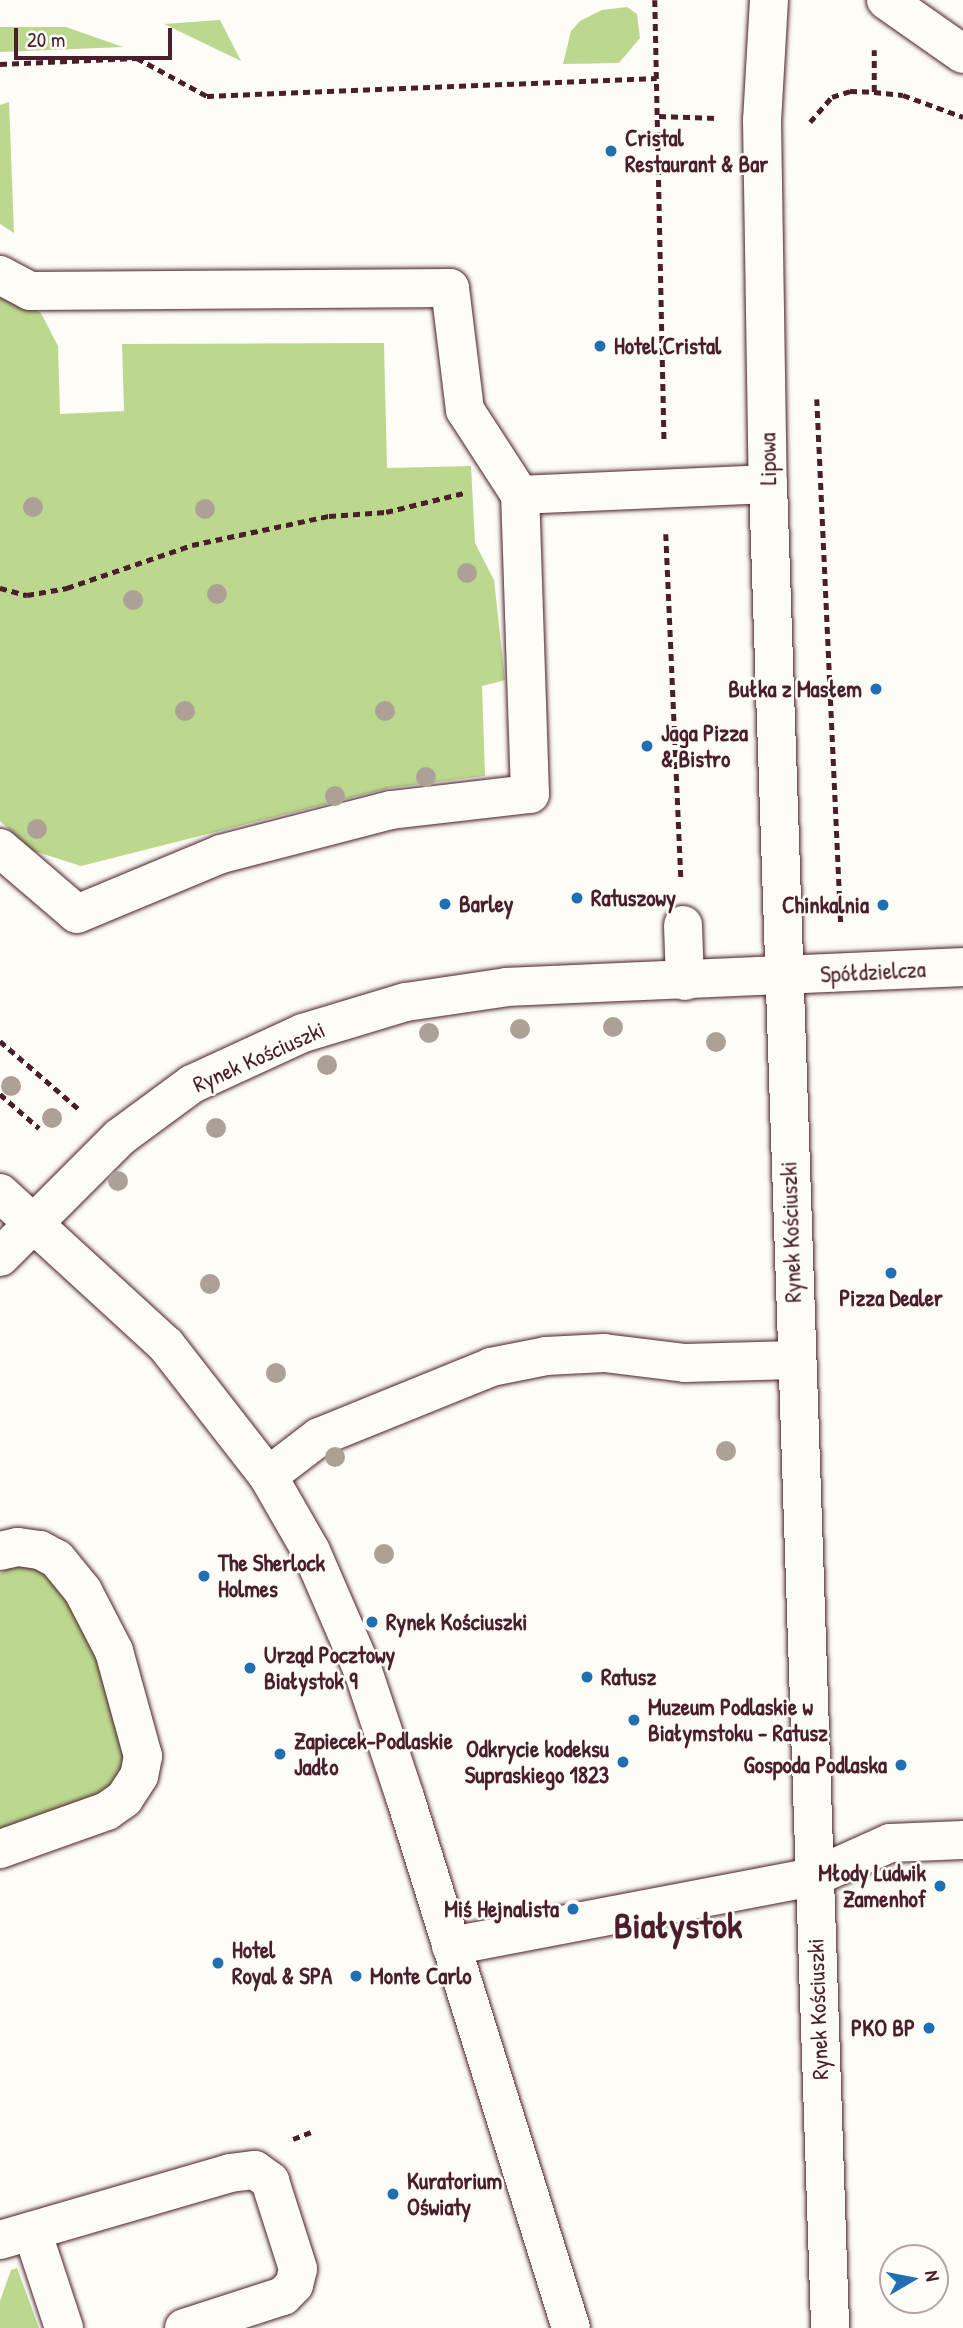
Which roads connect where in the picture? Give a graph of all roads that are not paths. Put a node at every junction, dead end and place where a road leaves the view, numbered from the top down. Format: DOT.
graph roads {
  1 [pos="769,0"];
  2 [pos="886,0"];
  3 [pos="963,54"];
  4 [pos="0,275"];
  5 [pos="768,484"];
  6 [pos="520,495"];
  7 [pos="0,848"];
  8 [pos="780,919"];
  9 [pos="683,925"];
  10 [pos="963,967"];
  11 [pos="783,976"];
  12 [pos="685,981"];
  13 [pos="0,1193"];
  14 [pos="32,1222"];
  15 [pos="0,1257"];
  16 [pos="795,1360"];
  17 [pos="268,1476"];
  18 [pos="0,1551"];
  19 [pos="963,1840"];
  20 [pos="0,1849"];
  21 [pos="814,1877"];
  22 [pos="451,1946"];
  23 [pos="16,2236"];
  24 [pos="64,2328"];
  25 [pos="184,2328"];
  26 [pos="571,2328"];
  27 [pos="830,2328"];
  1 -- 5 [label="street, Lipowa"];
  2 -- 3 [label="street"];
  4 -- 6 [label="street"];
  5 -- 6 [label="street"];
  5 -- 8 [label="street, Lipowa"];
  6 -- 7 [label="street"];
  8 -- 11 [label="street, Rynek Kościuszki"];
  9 -- 12 [label="street"];
  10 -- 11 [label="street, Spółdzielcza"];
  11 -- 12 [label="street, Rynek Kościuszki"];
  11 -- 16 [label="street, Rynek Kościuszki"];
  12 -- 14 [label="street, Rynek Kościuszki"];
  13 -- 14 [label="street"];
  14 -- 15 [label="street, Rynek Kościuszki"];
  14 -- 17 [label="street"];
  16 -- 17 [label="street"];
  16 -- 21 [label="street, Rynek Kościuszki"];
  17 -- 22 [label="street"];
  18 -- 20 [label="street"];
  19 -- 21 [label="street"];
  21 -- 22 [label="street"];
  21 -- 27 [label="street, Rynek Kościuszki"];
  22 -- 26 [label="street"];
  23 -- 24 [label="street"];
  23 -- 25 [label="street"];
}
